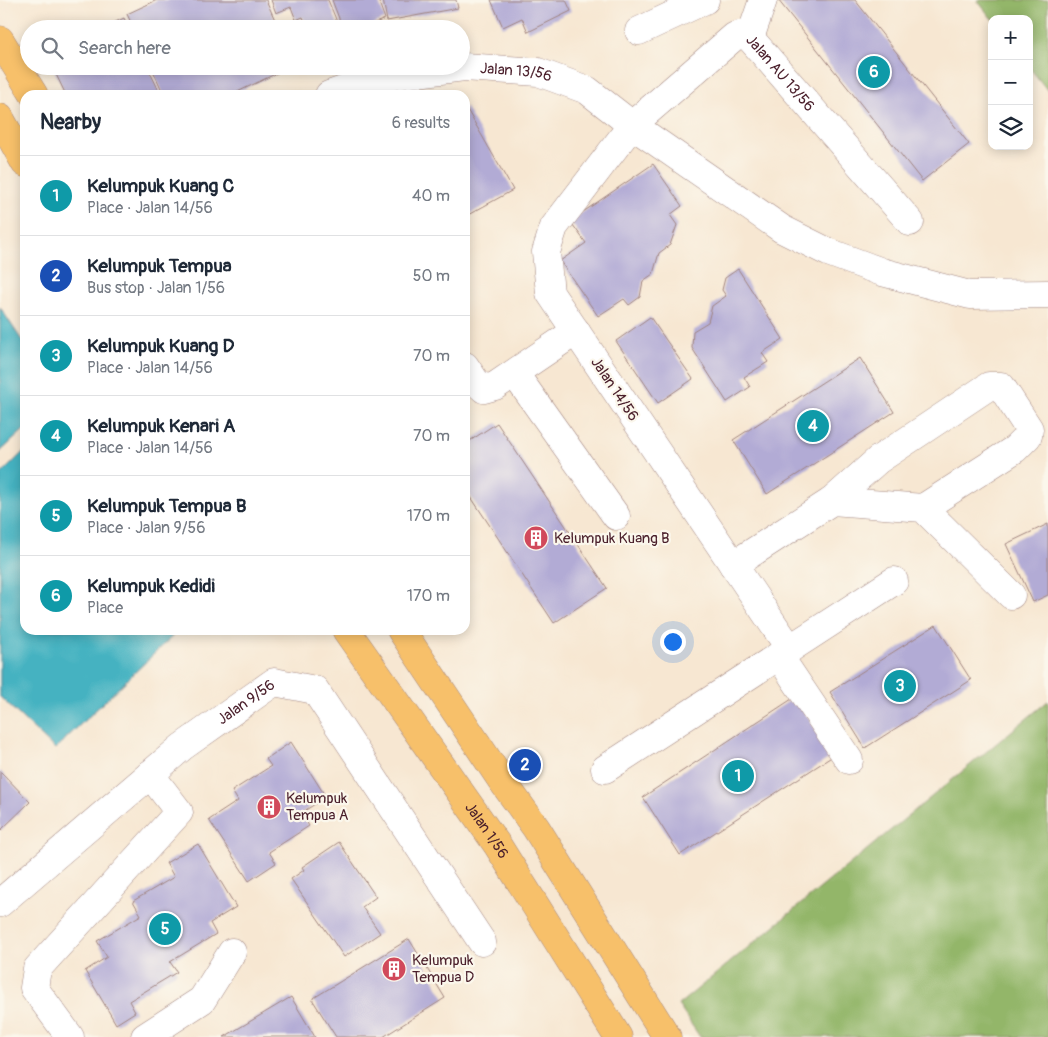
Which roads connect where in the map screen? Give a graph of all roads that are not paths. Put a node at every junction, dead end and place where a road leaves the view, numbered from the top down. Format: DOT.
graph roads {
  1 [pos="705,0"];
  2 [pos="763,0"];
  3 [pos="640,31"];
  4 [pos="750,38"];
  5 [pos="0,40"];
  6 [pos="470,67"];
  7 [pos="20,72"];
  8 [pos="22,75"];
  9 [pos="401,75"];
  10 [pos="31,90"];
  11 [pos="343,90"];
  12 [pos="0,118"];
  13 [pos="632,125"];
  14 [pos="20,154"];
  15 [pos="910,222"];
  16 [pos="1048,294"];
  17 [pos="576,331"];
  18 [pos="470,374"];
  19 [pos="515,374"];
  20 [pos="832,501"];
  21 [pos="923,508"];
  22 [pos="616,516"];
  23 [pos="733,565"];
  24 [pos="894,581"];
  25 [pos="1011,595"];
  26 [pos="350,635"];
  27 [pos="404,635"];
  28 [pos="784,652"];
  29 [pos="849,760"];
  30 [pos="605,768"];
  31 [pos="150,774"];
  32 [pos="0,903"];
  33 [pos="482,942"];
  34 [pos="232,952"];
  35 [pos="70,1037"];
  36 [pos="145,1037"];
  37 [pos="618,1037"];
  38 [pos="667,1037"];
  1 -- 3 [label="street"];
  2 -- 4 [label="street"];
  4 -- 13 [label="street, Jalan AU 13/56"];
  4 -- 15 [label="street, Jalan AU 13/56"];
  5 -- 7 [label="main road"];
  6 -- 13 [label="street, Jalan 13/56"];
  8 -- 10 [label="main road"];
  9 -- 11 [label="street, Jalan 13/56"];
  12 -- 14 [label="main road"];
  13 -- 16 [label="street, Jalan 13/56"];
  13 -- 17 [label="street, Jalan 14/56"];
  17 -- 19 [label="street"];
  17 -- 23 [label="street, Jalan 14/56"];
  18 -- 19 [label="street"];
  19 -- 22 [label="street"];
  20 -- 21 [label="street"];
  20 -- 21 [label="street"];
  20 -- 23 [label="street"];
  21 -- 25 [label="street"];
  23 -- 28 [label="street, Jalan 14/56"];
  24 -- 28 [label="street"];
  26 -- 37 [label="main road, Jalan 1/56"];
  27 -- 38 [label="main road"];
  28 -- 29 [label="street, Jalan 14/56"];
  28 -- 30 [label="street"];
  31 -- 32 [label="street, Jalan 9/56"];
  31 -- 33 [label="street, Jalan 9/56"];
  31 -- 35 [label="street"];
  34 -- 36 [label="street"];
}
